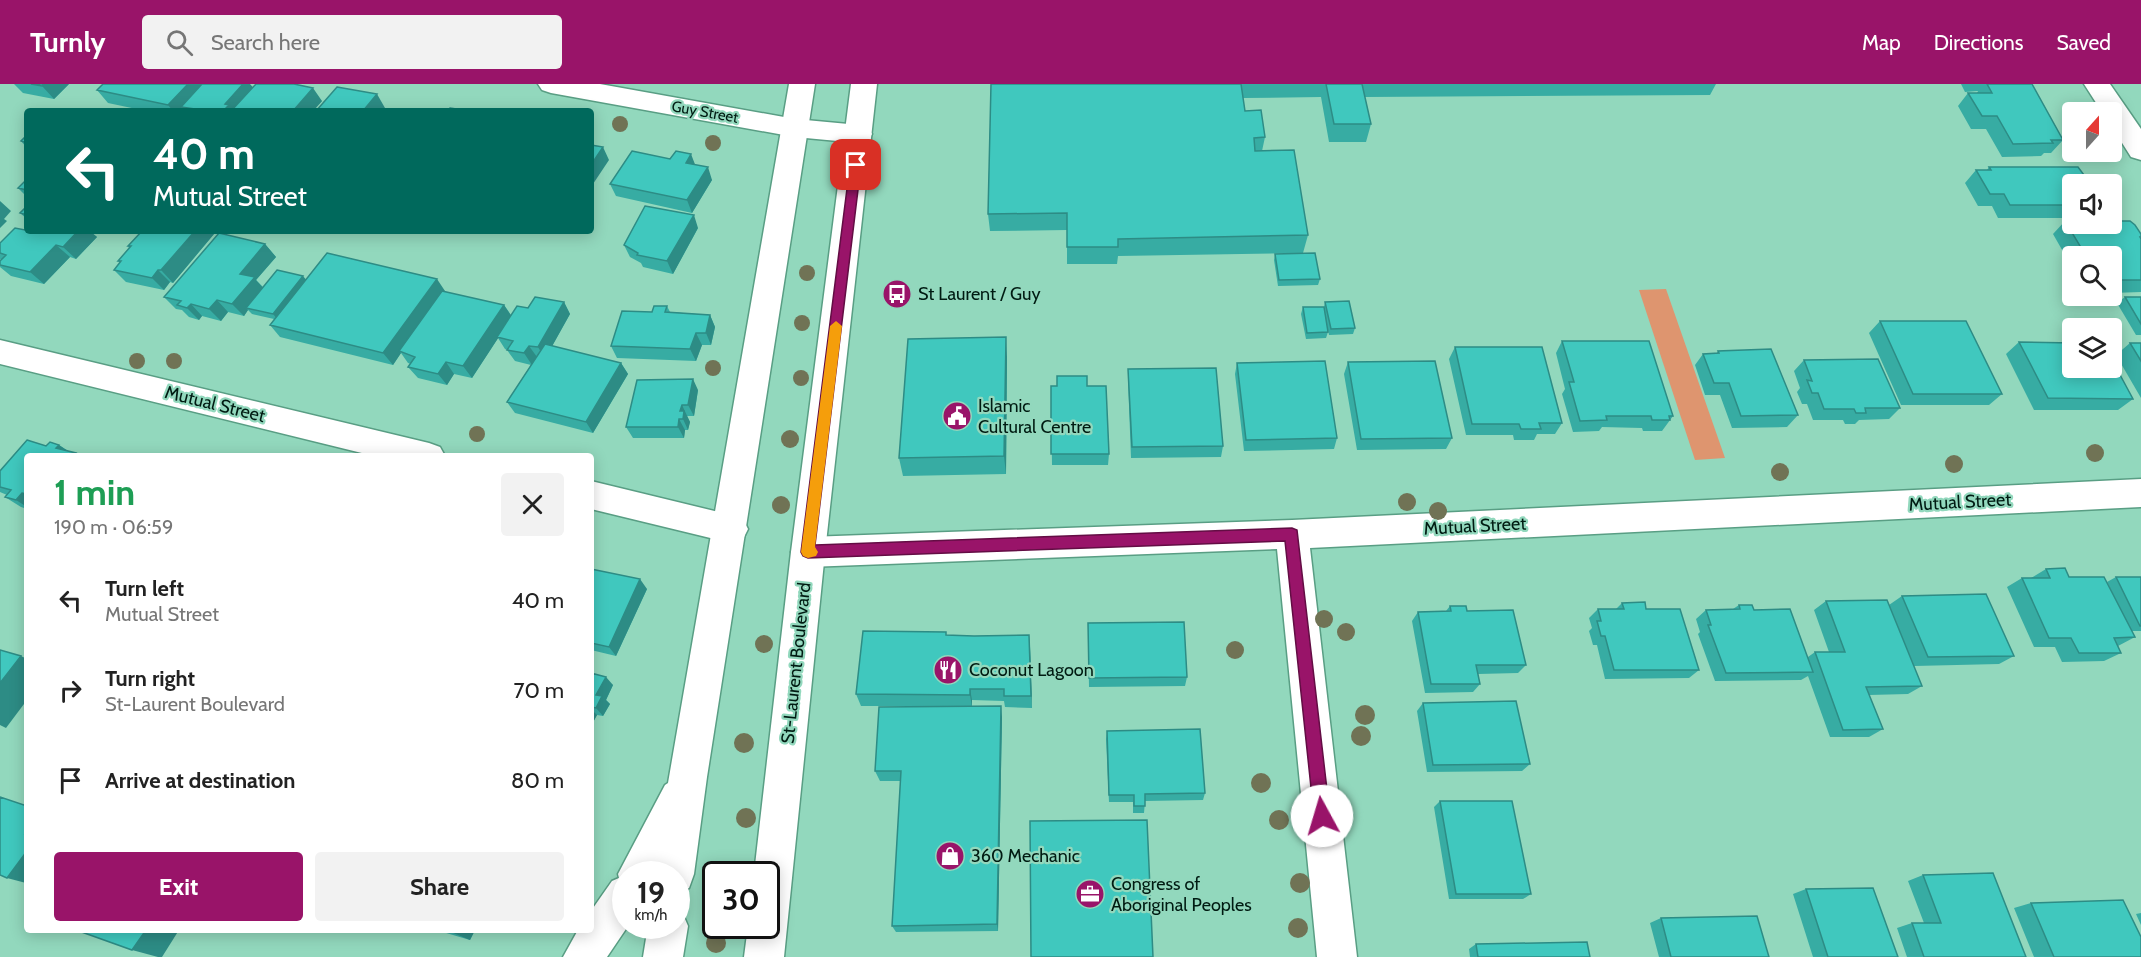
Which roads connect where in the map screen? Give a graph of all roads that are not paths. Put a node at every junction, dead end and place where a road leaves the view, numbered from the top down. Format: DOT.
graph roads {
  1 [pos="551,84"];
  2 [pos="802,84"];
  3 [pos="864,84"];
  4 [pos="2097,84"];
  5 [pos="2131,121"];
  6 [pos="795,128"];
  7 [pos="860,134"];
  8 [pos="2141,150"];
  9 [pos="0,352"];
  10 [pos="417,453"];
  11 [pos="2141,493"];
  12 [pos="594,496"];
  13 [pos="730,529"];
  14 [pos="1292,534"];
  15 [pos="808,552"];
  16 [pos="688,777"];
  17 [pos="644,861"];
  18 [pos="677,861"];
  19 [pos="612,915"];
  20 [pos="666,939"];
  21 [pos="583,957"];
  22 [pos="663,957"];
  23 [pos="764,957"];
  24 [pos="1337,957"];
  1 -- 6 [label="street, Guy Street"];
  2 -- 6 [label="street"];
  3 -- 7 [label="street, St-Laurent Boulevard"];
  4 -- 5 [label="street"];
  5 -- 8 [label="street"];
  6 -- 7 [label="street, Guy Street"];
  6 -- 13 [label="street"];
  7 -- 15 [label="street, St-Laurent Boulevard"];
  9 -- 10 [label="street, Mutual Street"];
  11 -- 14 [label="street, Mutual Street"];
  12 -- 13 [label="street"];
  13 -- 16 [label="street"];
  14 -- 15 [label="street, Mutual Street"];
  14 -- 24 [label="street"];
  15 -- 23 [label="street, St-Laurent Boulevard"];
  16 -- 17 [label="street"];
  16 -- 18 [label="street"];
  19 -- 21 [label="street"];
  20 -- 22 [label="street"];
}
